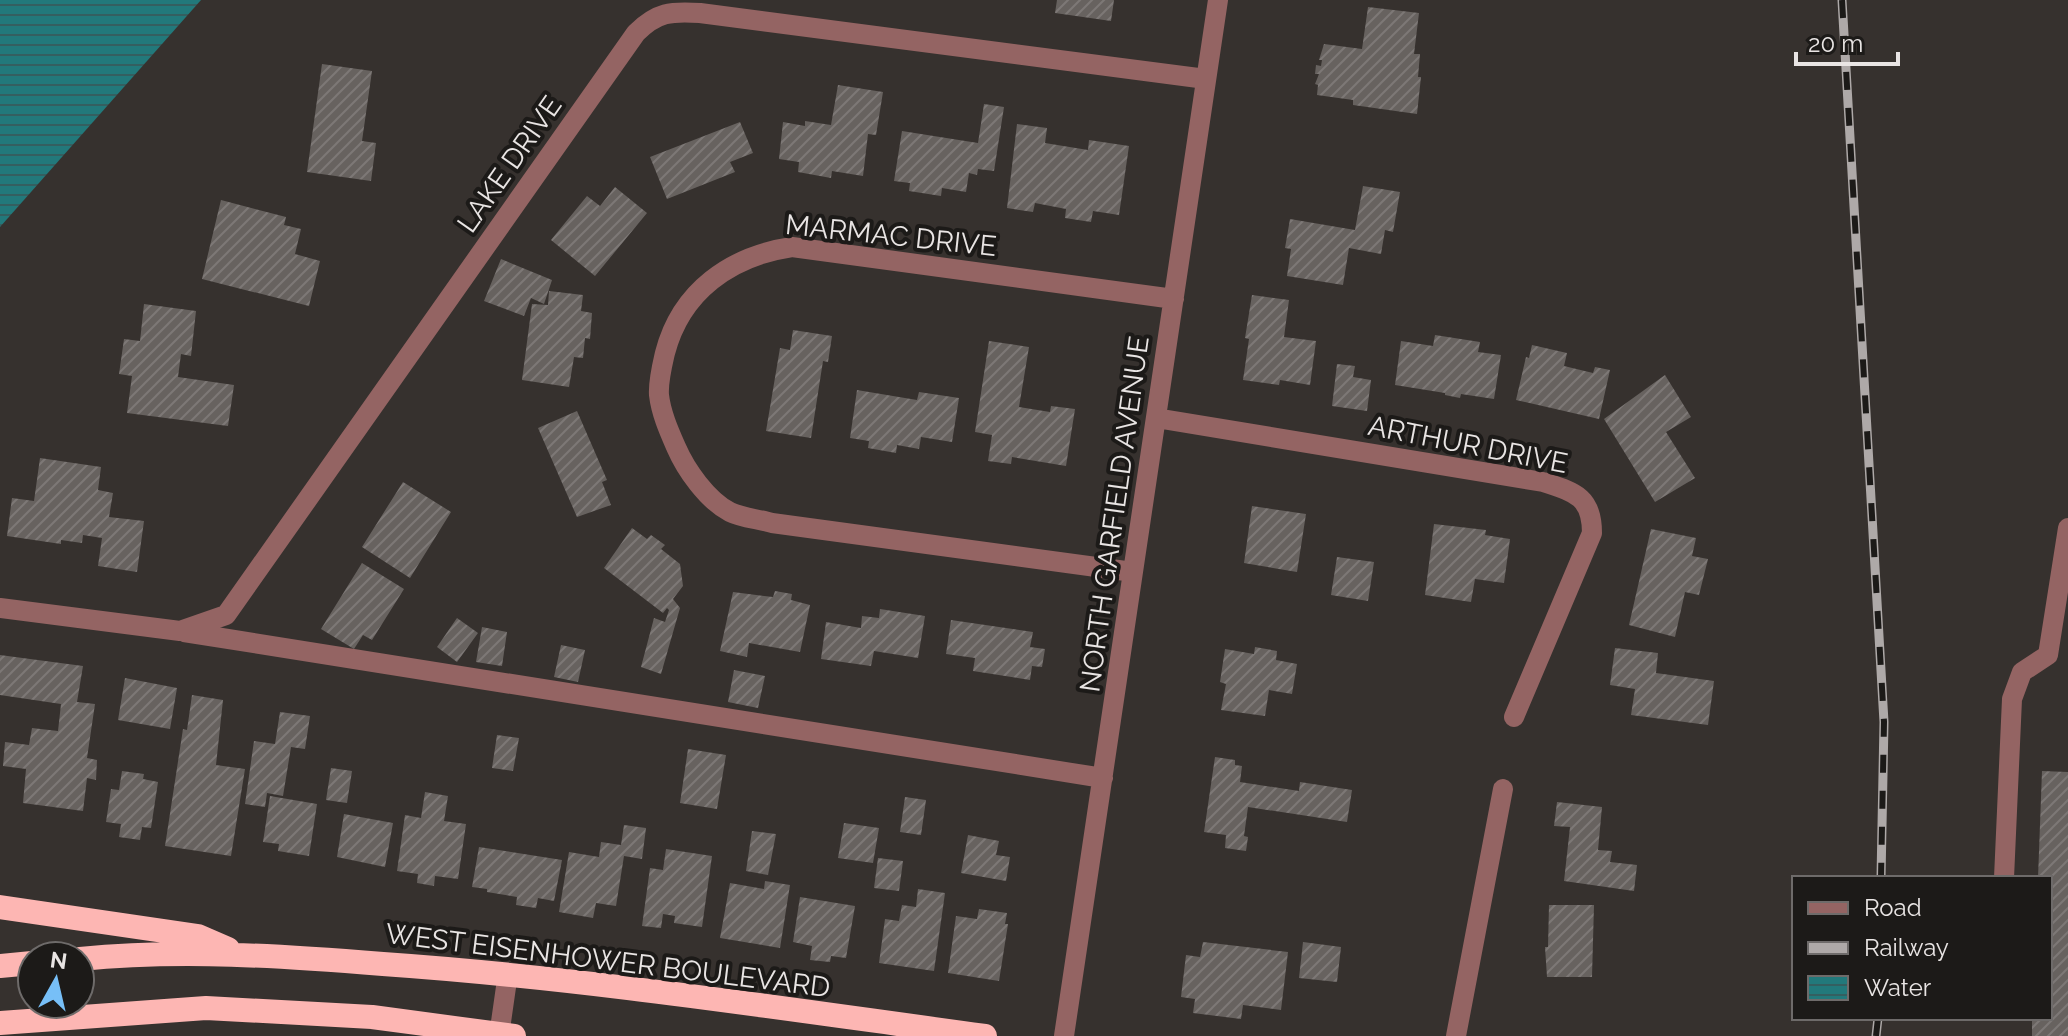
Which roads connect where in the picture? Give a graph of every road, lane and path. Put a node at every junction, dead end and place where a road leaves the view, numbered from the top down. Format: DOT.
graph roads {
  1 [pos="1218,0"];
  2 [pos="1206,79"];
  3 [pos="1174,299"];
  4 [pos="1156,418"];
  5 [pos="2068,528"];
  6 [pos="1133,572"];
  7 [pos="0,608"];
  8 [pos="180,631"];
  9 [pos="2058,656"];
  10 [pos="1514,717"];
  11 [pos="1103,778"];
  12 [pos="1503,789"];
  13 [pos="2004,876"];
  14 [pos="0,907"];
  15 [pos="238,953"];
  16 [pos="96,957"];
  17 [pos="508,973"];
  18 [pos="0,1023"];
  19 [pos="504,1035"];
  20 [pos="985,1036"];
  21 [pos="1064,1036"];
  22 [pos="1456,1036"];
  1 -- 2 [label="street, NORTH GARFIELD AVENUE"];
  2 -- 3 [label="street, NORTH GARFIELD AVENUE"];
  2 -- 8 [label="street, LAKE DRIVE"];
  3 -- 4 [label="street, NORTH GARFIELD AVENUE"];
  3 -- 6 [label="street, MARMAC DRIVE"];
  4 -- 6 [label="street, NORTH GARFIELD AVENUE"];
  4 -- 10 [label="street, ARTHUR DRIVE"];
  5 -- 9 [label="street"];
  6 -- 11 [label="street, NORTH GARFIELD AVENUE"];
  7 -- 8 [label="street, LAKE DRIVE"];
  8 -- 11 [label="street"];
  9 -- 13 [label="street"];
  11 -- 21 [label="street, NORTH GARFIELD AVENUE"];
  12 -- 22 [label="street"];
  14 -- 15 [label="highway"];
  15 -- 16 [label="highway, WEST EISENHOWER BOULEVARD"];
  15 -- 17 [label="highway, WEST EISENHOWER BOULEVARD"];
  17 -- 19 [label="street"];
  17 -- 20 [label="highway, WEST EISENHOWER BOULEVARD"];
  18 -- 19 [label="highway"];
}
